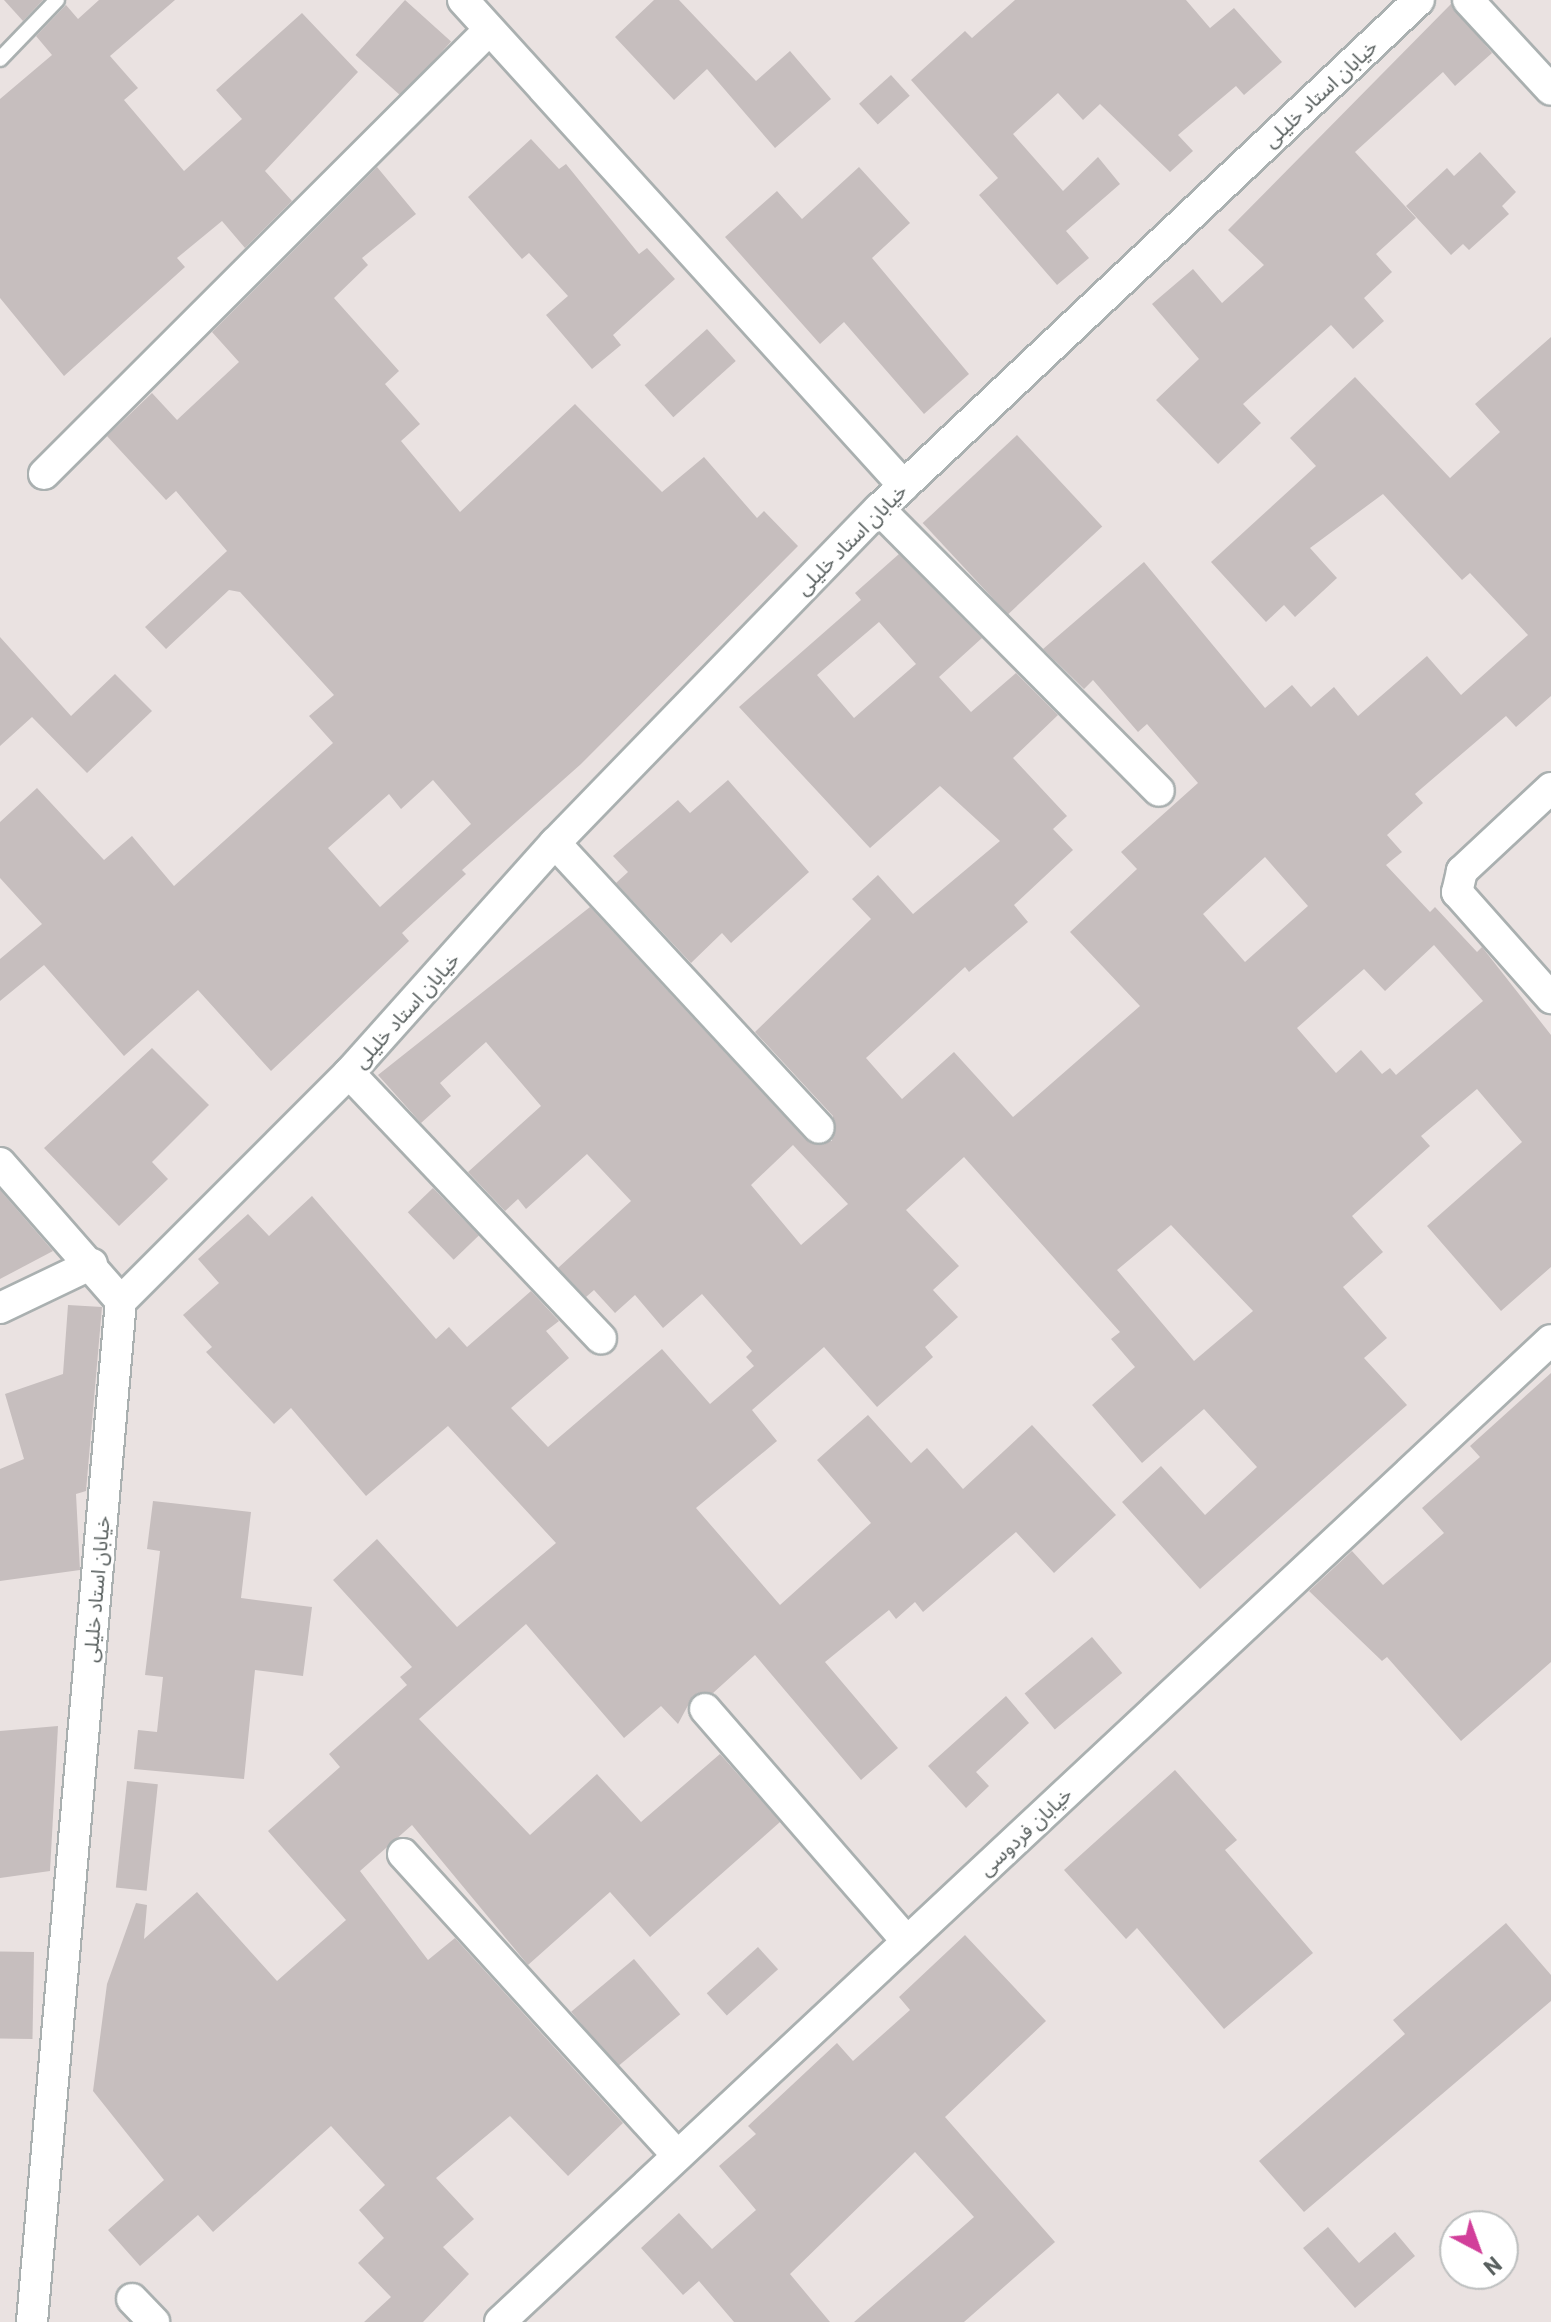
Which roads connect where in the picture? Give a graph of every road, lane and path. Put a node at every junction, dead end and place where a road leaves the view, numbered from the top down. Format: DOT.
graph roads {
  1 [pos="57,0"];
  2 [pos="1419,0"];
  3 [pos="1468,0"];
  4 [pos="476,11"];
  5 [pos="0,59"];
  6 [pos="1551,90"];
  7 [pos="44,474"];
  8 [pos="904,486"];
  9 [pos="879,509"];
  10 [pos="1551,788"];
  11 [pos="1159,791"];
  12 [pos="555,843"];
  13 [pos="1551,998"];
  14 [pos="349,1073"];
  15 [pos="819,1128"];
  16 [pos="0,1163"];
  17 [pos="92,1264"];
  18 [pos="121,1301"];
  19 [pos="0,1308"];
  20 [pos="601,1339"];
  21 [pos="1551,1340"];
  22 [pos="705,1709"];
  23 [pos="403,1854"];
  24 [pos="907,1941"];
  25 [pos="678,2156"];
  26 [pos="132,2299"];
  27 [pos="32,2322"];
  28 [pos="154,2322"];
  29 [pos="500,2322"];
  1 -- 5 [label="lane"];
  2 -- 8 [label="street, خیابان استاد خلیلی"];
  3 -- 6 [label="street"];
  4 -- 7 [label="street"];
  4 -- 8 [label="street"];
  8 -- 9 [label="street, خیابان استاد خلیلی"];
  9 -- 11 [label="street"];
  9 -- 12 [label="street, خیابان استاد خلیلی"];
  10 -- 13 [label="street"];
  12 -- 14 [label="street, خیابان استاد خلیلی"];
  12 -- 15 [label="street"];
  14 -- 18 [label="street, خیابان استاد خلیلی"];
  14 -- 20 [label="street"];
  16 -- 17 [label="street"];
  17 -- 18 [label="street"];
  17 -- 19 [label="street"];
  18 -- 27 [label="street, خیابان استاد خلیلی"];
  21 -- 24 [label="street, خیابان فردوسی"];
  22 -- 24 [label="street"];
  23 -- 25 [label="street"];
  24 -- 25 [label="street, خیابان فردوسی"];
  25 -- 29 [label="street, خیابان فردوسی"];
  26 -- 28 [label="street"];
}
